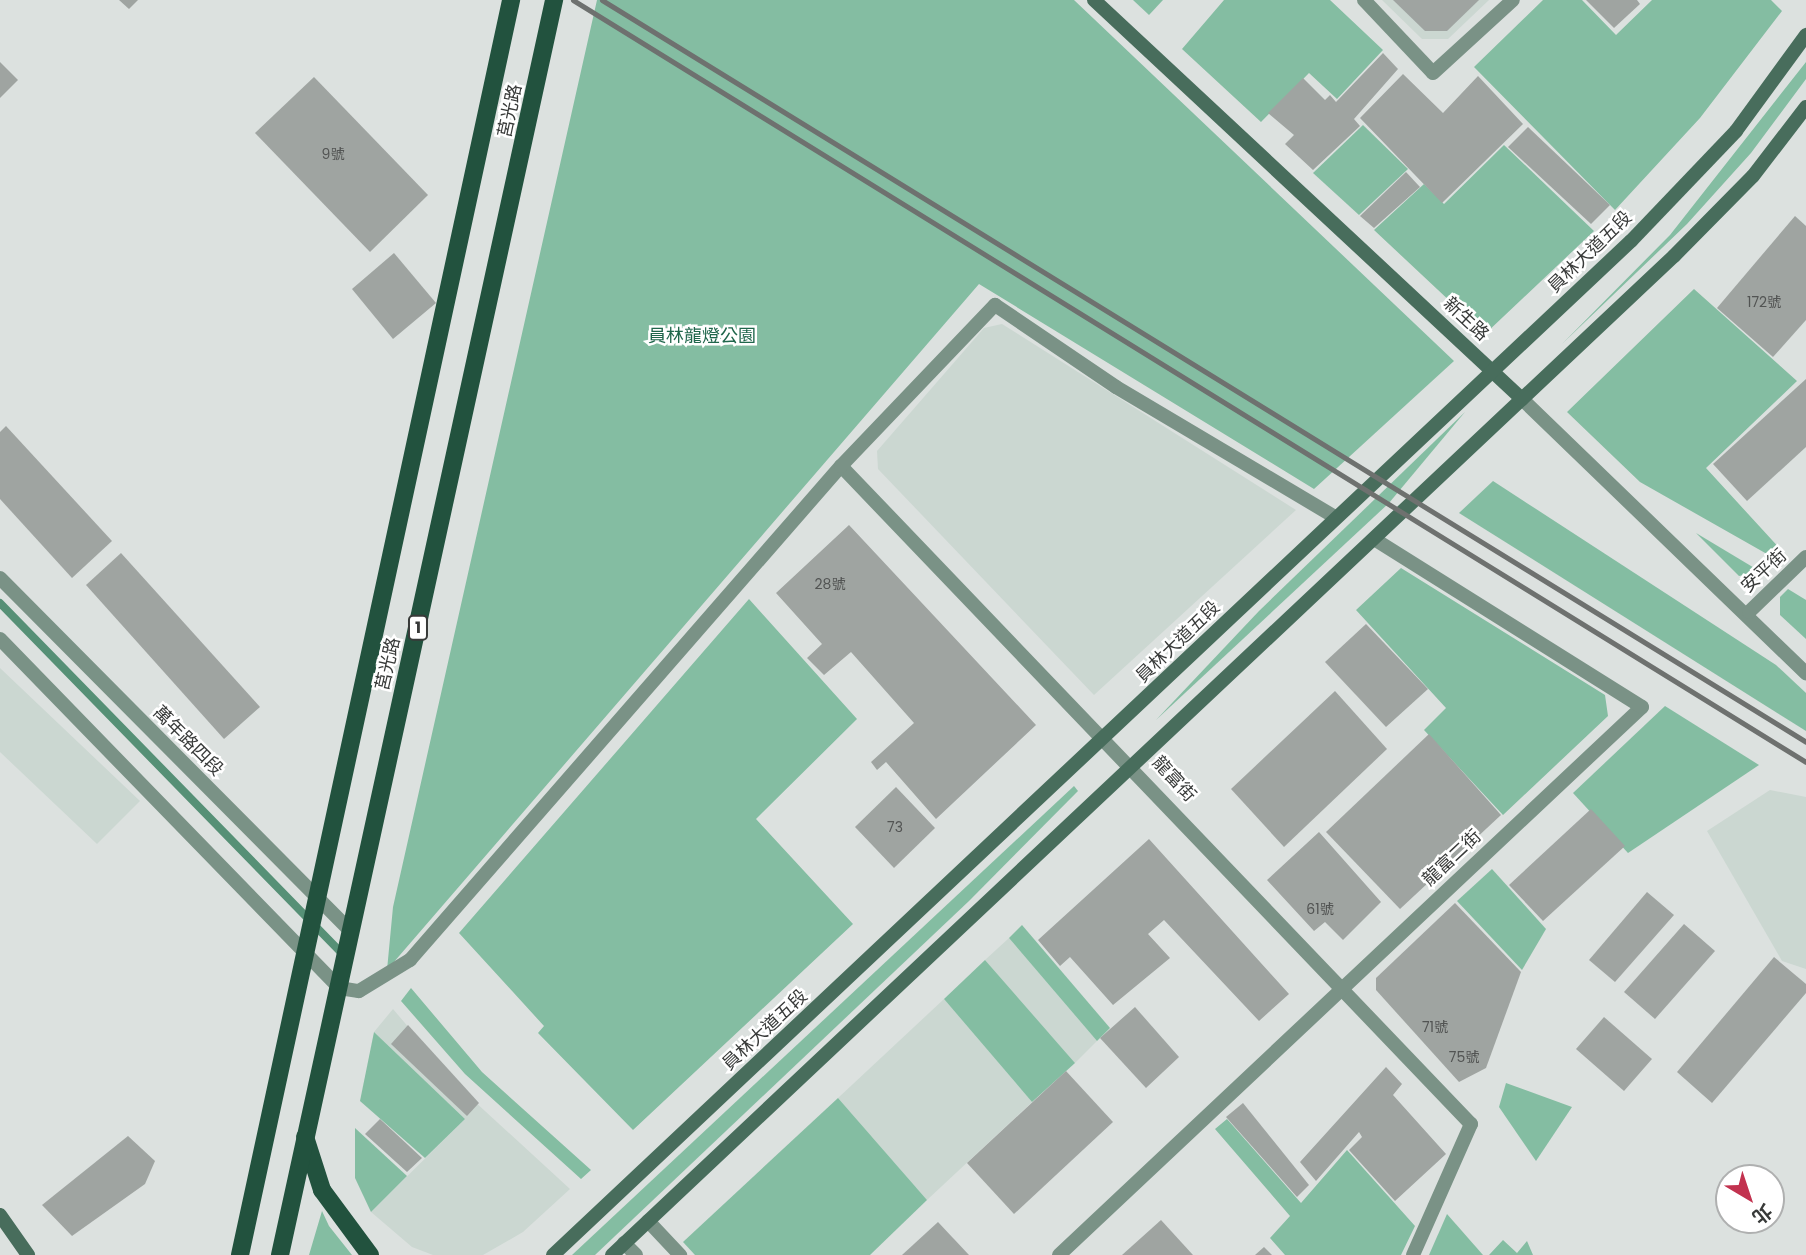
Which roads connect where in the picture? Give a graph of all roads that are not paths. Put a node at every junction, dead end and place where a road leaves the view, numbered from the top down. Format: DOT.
graph roads {
  1 [pos="511,0"];
  2 [pos="554,0"];
  3 [pos="1094,0"];
  4 [pos="1364,0"];
  5 [pos="1513,0"];
  6 [pos="1806,35"];
  7 [pos="1806,107"];
  8 [pos="1493,370"];
  9 [pos="1522,398"];
  10 [pos="841,466"];
  11 [pos="1335,517"];
  12 [pos="1374,539"];
  13 [pos="1806,558"];
  14 [pos="0,578"];
  15 [pos="1749,612"];
  16 [pos="0,639"];
  17 [pos="1806,673"];
  18 [pos="1107,737"];
  19 [pos="1136,767"];
  20 [pos="320,901"];
  21 [pos="349,930"];
  22 [pos="307,953"];
  23 [pos="339,988"];
  24 [pos="1341,988"];
  25 [pos="304,1135"];
  26 [pos="0,1215"];
  27 [pos="648,1221"];
  28 [pos="624,1243"];
  29 [pos="28,1255"];
  30 [pos="240,1255"];
  31 [pos="280,1255"];
  32 [pos="370,1255"];
  33 [pos="553,1255"];
  34 [pos="612,1255"];
  35 [pos="636,1255"];
  36 [pos="680,1255"];
  37 [pos="1059,1255"];
  38 [pos="1413,1255"];
  1 -- 20 [label="main road, 莒光路"];
  2 -- 21 [label="main road, 莒光路 / 1"];
  3 -- 8 [label="main road, 新生路"];
  4 -- 5 [label="street"];
  6 -- 8 [label="main road, 員林大道五段"];
  7 -- 9 [label="main road"];
  8 -- 9 [label="main road, 新生路"];
  8 -- 11 [label="main road, 員林大道五段"];
  9 -- 12 [label="main road"];
  9 -- 15 [label="street, 新生路"];
  10 -- 11 [label="street"];
  10 -- 18 [label="street, 龍富街"];
  10 -- 23 [label="street"];
  11 -- 18 [label="main road, 員林大道五段"];
  12 -- 19 [label="main road"];
  12 -- 24 [label="street, 龍富二街"];
  13 -- 15 [label="street, 安平街"];
  14 -- 20 [label="street, 萬年路四段"];
  15 -- 17 [label="street, 新生路"];
  16 -- 22 [label="street"];
  18 -- 19 [label="street, 龍富街"];
  18 -- 33 [label="main road, 員林大道五段"];
  19 -- 24 [label="street, 龍富街"];
  19 -- 27 [label="main road"];
  20 -- 21 [label="street, 萬年路四段"];
  20 -- 22 [label="main road, 莒光路"];
  21 -- 23 [label="main road, 莒光路 / 1"];
  22 -- 23 [label="street"];
  22 -- 30 [label="main road, 莒光路"];
  23 -- 25 [label="main road, 莒光路 / 1"];
  24 -- 37 [label="street, 龍富二街"];
  24 -- 38 [label="street, 龍富街"];
  25 -- 31 [label="main road, 莒光路 / 1"];
  25 -- 32 [label="main road"];
  26 -- 29 [label="main road"];
  27 -- 28 [label="main road"];
  27 -- 36 [label="street"];
  28 -- 34 [label="main road"];
  28 -- 35 [label="street"];
}
